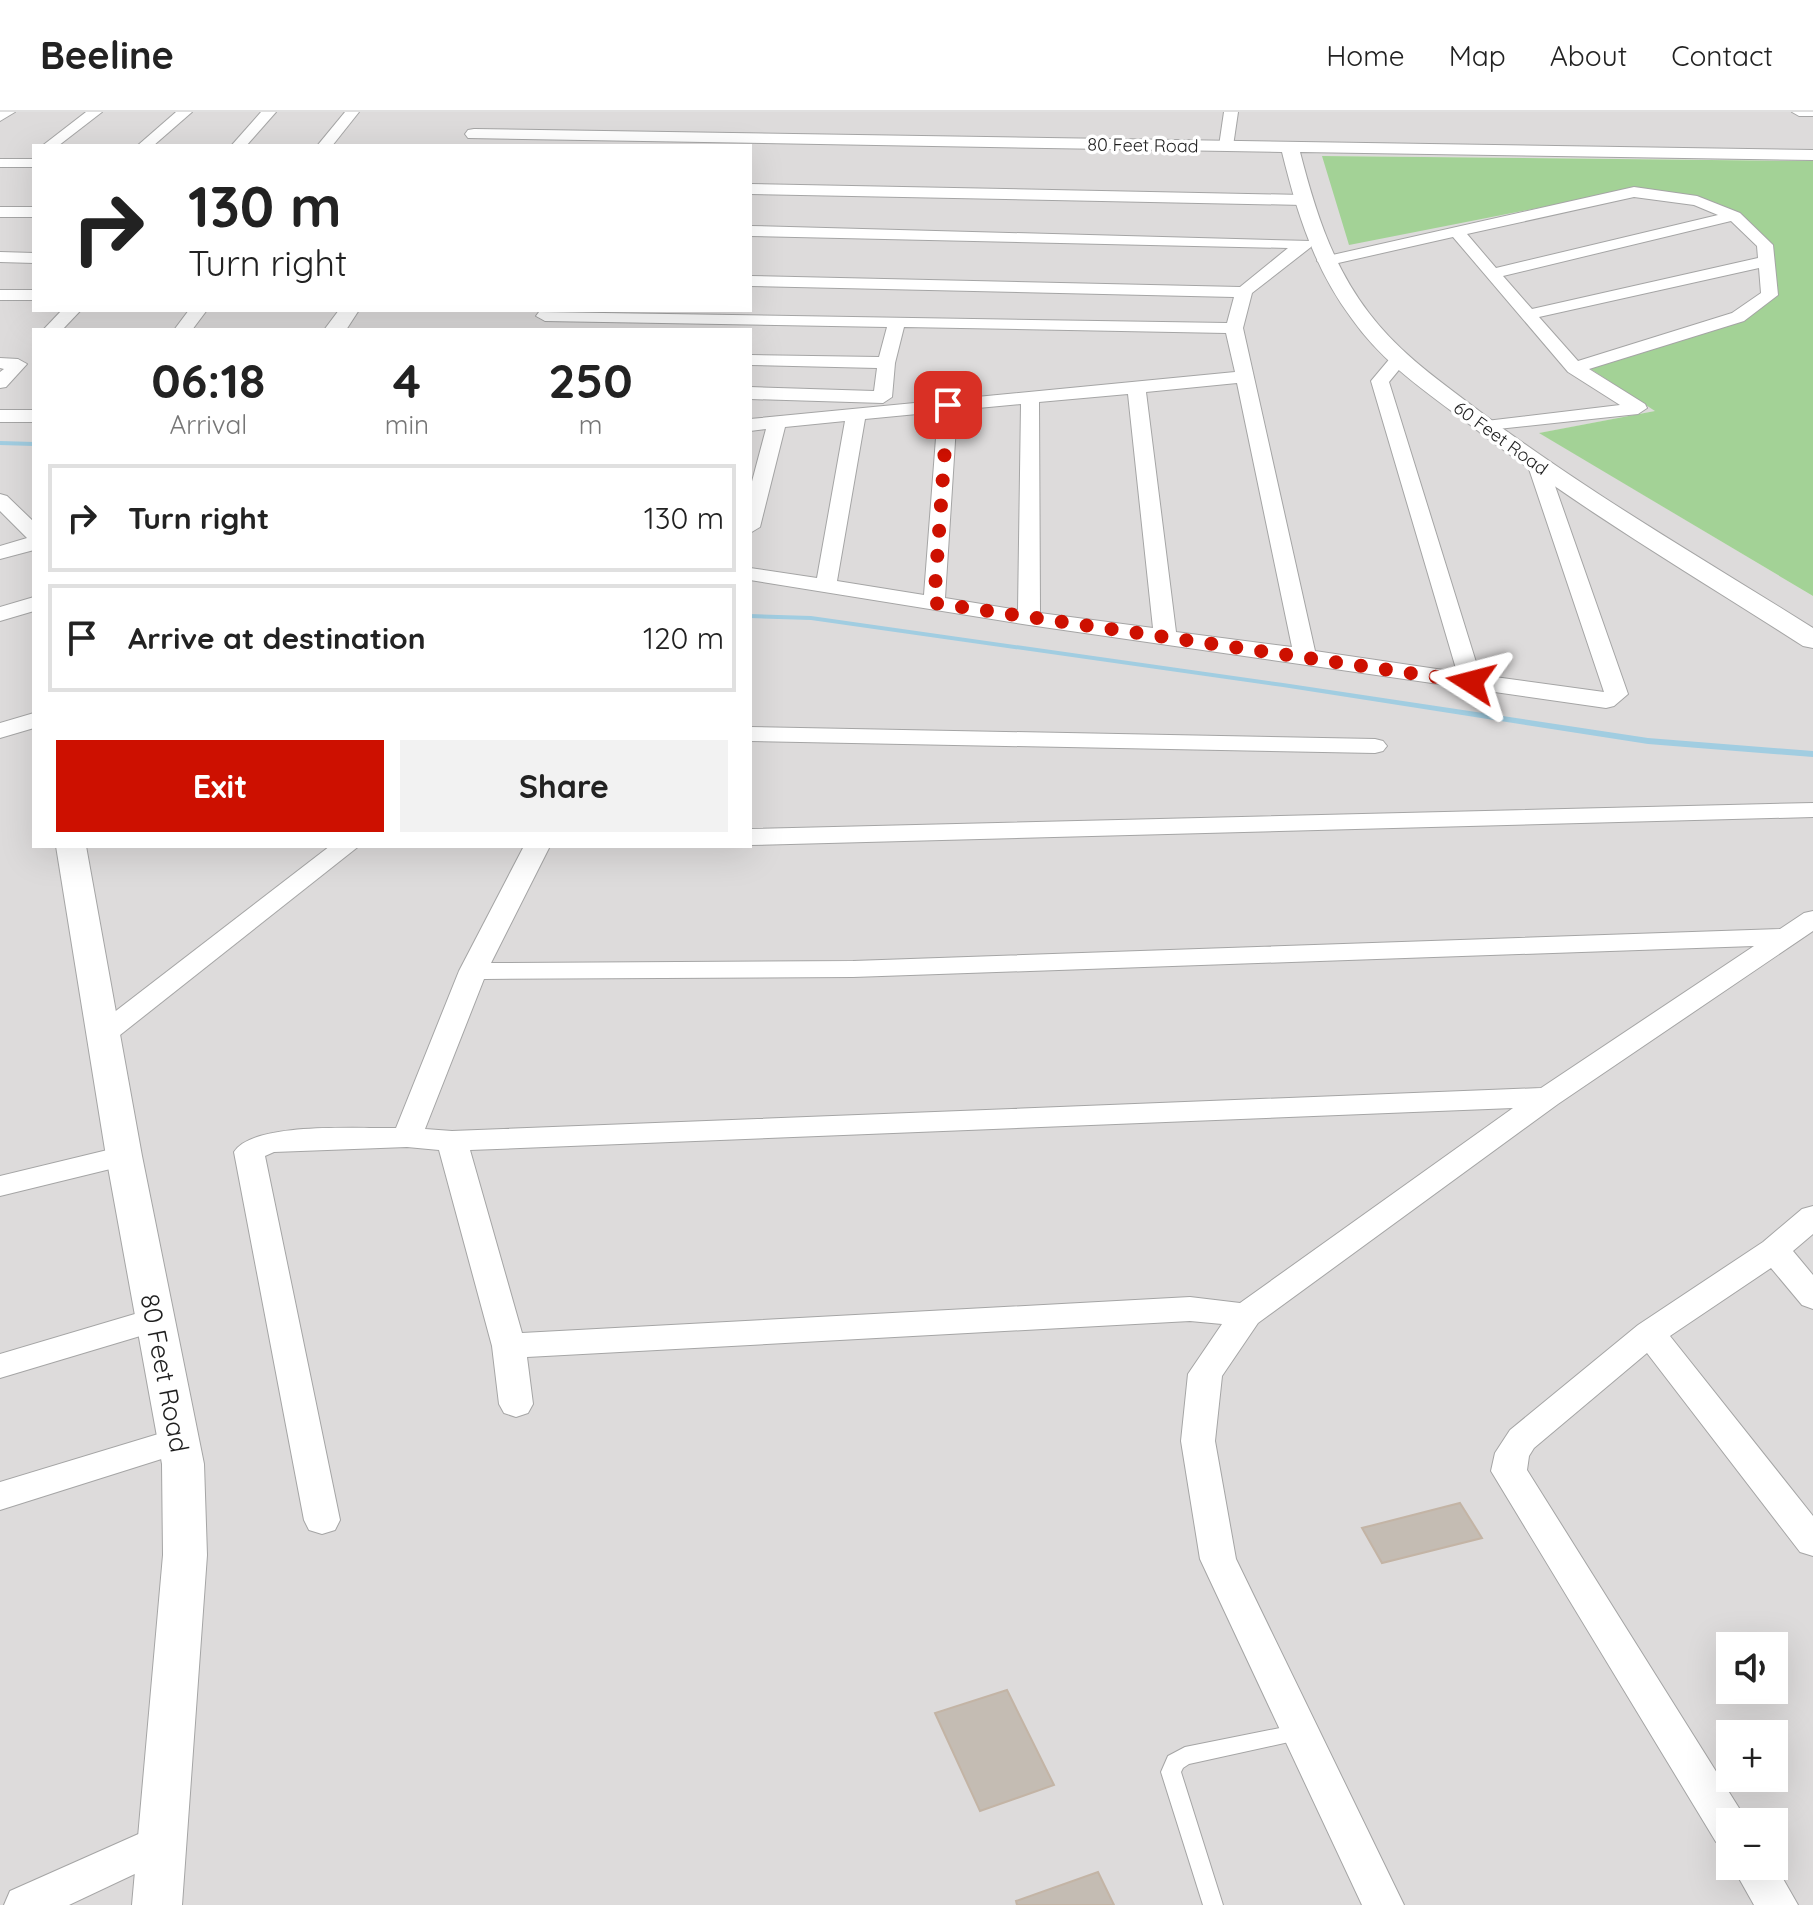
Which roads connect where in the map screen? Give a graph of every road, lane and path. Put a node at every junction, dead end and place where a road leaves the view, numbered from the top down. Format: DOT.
graph roads {
  1 [pos="8,112"];
  2 [pos="95,112"];
  3 [pos="185,112"];
  4 [pos="269,112"];
  5 [pos="352,112"];
  6 [pos="1231,112"];
  7 [pos="1799,112"];
  8 [pos="1813,112"];
  9 [pos="486,116"];
  10 [pos="0,117"];
  11 [pos="470,140"];
  12 [pos="636,142"];
  13 [pos="52,144"];
  14 [pos="146,144"];
  15 [pos="240,144"];
  16 [pos="326,144"];
  17 [pos="1226,146"];
  18 [pos="1290,147"];
  19 [pos="1813,155"];
  20 [pos="31,161"];
  21 [pos="0,163"];
  22 [pos="752,189"];
  23 [pos="1303,200"];
  24 [pos="0,212"];
  25 [pos="32,212"];
  26 [pos="1734,216"];
  27 [pos="1455,230"];
  28 [pos="752,231"];
  29 [pos="1316,250"];
  30 [pos="0,257"];
  31 [pos="32,258"];
  32 [pos="1767,261"];
  33 [pos="1490,274"];
  34 [pos="752,281"];
  35 [pos="1244,292"];
  36 [pos="0,295"];
  37 [pos="32,295"];
  38 [pos="70,312"];
  39 [pos="1526,315"];
  40 [pos="544,319"];
  41 [pos="897,321"];
  42 [pos="54,328"];
  43 [pos="1234,328"];
  44 [pos="32,349"];
  45 [pos="752,360"];
  46 [pos="1398,360"];
  47 [pos="886,363"];
  48 [pos="9,364"];
  49 [pos="1574,368"];
  50 [pos="1242,377"];
  51 [pos="0,383"];
  52 [pos="1136,385"];
  53 [pos="752,393"];
  54 [pos="1030,396"];
  55 [pos="948,405"];
  56 [pos="856,415"];
  57 [pos="0,416"];
  58 [pos="32,416"];
  59 [pos="777,423"];
  60 [pos="752,425"];
  61 [pos="1486,427"];
  62 [pos="1538,466"];
  63 [pos="0,500"];
  64 [pos="752,519"];
  65 [pos="32,532"];
  66 [pos="32,544"];
  67 [pos="0,553"];
  68 [pos="752,574"];
  69 [pos="826,586"];
  70 [pos="934,603"];
  71 [pos="32,605"];
  72 [pos="0,614"];
  73 [pos="1029,618"];
  74 [pos="1165,636"];
  75 [pos="1813,640"];
  76 [pos="1305,656"];
  77 [pos="1471,682"];
  78 [pos="32,721"];
  79 [pos="0,731"];
  80 [pos="752,734"];
  81 [pos="1375,746"];
  82 [pos="1813,810"];
  83 [pos="752,837"];
  84 [pos="71,848"];
  85 [pos="343,848"];
  86 [pos="536,848"];
  87 [pos="1813,919"];
  88 [pos="1787,937"];
  89 [pos="473,971"];
  90 [pos="105,1033"];
  91 [pos="1548,1097"];
  92 [pos="407,1137"];
  93 [pos="452,1141"];
  94 [pos="124,1156"];
  95 [pos="0,1186"];
  96 [pos="1813,1217"];
  97 [pos="1774,1250"];
  98 [pos="1813,1297"];
  99 [pos="1246,1315"];
  100 [pos="155,1320"];
  101 [pos="1650,1333"];
  102 [pos="509,1346"];
  103 [pos="0,1366"];
  104 [pos="516,1404"];
  105 [pos="178,1441"];
  106 [pos="0,1496"];
  107 [pos="322,1520"];
  108 [pos="1813,1542"];
  109 [pos="1301,1732"];
  110 [pos="1717,1808"];
  111 [pos="161,1842"];
  112 [pos="1762,1880"];
  113 [pos="25,1905"];
  114 [pos="157,1905"];
  115 [pos="1213,1905"];
  116 [pos="1383,1905"];
  117 [pos="1777,1905"];
  1 -- 10 [label="street"];
  2 -- 13 [label="street"];
  3 -- 14 [label="street"];
  4 -- 15 [label="street"];
  5 -- 16 [label="street"];
  6 -- 17 [label="street"];
  7 -- 8 [label="street"];
  9 -- 11 [label="street, 80 Feet Road"];
  11 -- 12 [label="street, 80 Feet Road"];
  12 -- 17 [label="street, 80 Feet Road"];
  17 -- 18 [label="street, 80 Feet Road"];
  18 -- 19 [label="street, 80 Feet Road"];
  18 -- 23 [label="street, 60 Feet Road"];
  20 -- 21 [label="street"];
  22 -- 23 [label="street"];
  23 -- 29 [label="street, 60 Feet Road"];
  24 -- 25 [label="street"];
  26 -- 27 [label="street"];
  26 -- 32 [label="street"];
  26 -- 33 [label="street"];
  27 -- 29 [label="street"];
  27 -- 33 [label="street"];
  28 -- 29 [label="street"];
  29 -- 35 [label="street"];
  29 -- 46 [label="street, 60 Feet Road"];
  30 -- 31 [label="street"];
  32 -- 39 [label="street"];
  32 -- 49 [label="street"];
  33 -- 39 [label="street"];
  34 -- 35 [label="street"];
  35 -- 43 [label="street"];
  36 -- 37 [label="street"];
  38 -- 42 [label="street"];
  39 -- 49 [label="street"];
  40 -- 41 [label="street"];
  41 -- 43 [label="street"];
  41 -- 47 [label="street"];
  43 -- 50 [label="street"];
  44 -- 48 [label="street"];
  45 -- 47 [label="street"];
  46 -- 61 [label="street, 60 Feet Road"];
  46 -- 77 [label="street"];
  47 -- 53 [label="street"];
  48 -- 51 [label="street"];
  49 -- 61 [label="street"];
  50 -- 52 [label="street"];
  50 -- 76 [label="street"];
  52 -- 54 [label="street"];
  52 -- 74 [label="street"];
  54 -- 55 [label="street"];
  54 -- 73 [label="street"];
  55 -- 56 [label="street"];
  55 -- 70 [label="street"];
  56 -- 59 [label="street"];
  56 -- 69 [label="street"];
  57 -- 58 [label="street"];
  59 -- 60 [label="street"];
  59 -- 64 [label="street"];
  61 -- 62 [label="street, 60 Feet Road"];
  62 -- 75 [label="street, 60 Feet Road"];
  62 -- 77 [label="street"];
  63 -- 65 [label="street"];
  66 -- 67 [label="street"];
  68 -- 69 [label="street"];
  69 -- 70 [label="street"];
  70 -- 73 [label="street"];
  71 -- 72 [label="street"];
  73 -- 74 [label="street"];
  74 -- 76 [label="street"];
  76 -- 77 [label="street"];
  78 -- 79 [label="street"];
  80 -- 81 [label="street"];
  82 -- 83 [label="street"];
  84 -- 90 [label="street, 80 Feet Road"];
  85 -- 90 [label="street"];
  86 -- 89 [label="street"];
  87 -- 88 [label="street"];
  88 -- 89 [label="street"];
  88 -- 91 [label="street"];
  89 -- 92 [label="street"];
  90 -- 94 [label="street, 80 Feet Road"];
  91 -- 93 [label="street"];
  91 -- 99 [label="street"];
  92 -- 93 [label="street"];
  92 -- 107 [label="street"];
  93 -- 102 [label="street"];
  94 -- 95 [label="street"];
  94 -- 100 [label="street, 80 Feet Road"];
  96 -- 97 [label="street"];
  97 -- 98 [label="street"];
  97 -- 101 [label="street"];
  99 -- 102 [label="street"];
  99 -- 109 [label="street"];
  100 -- 103 [label="street"];
  100 -- 105 [label="street, 80 Feet Road"];
  101 -- 108 [label="street"];
  101 -- 110 [label="street"];
  102 -- 104 [label="street"];
  105 -- 106 [label="street"];
  105 -- 111 [label="street, 80 Feet Road"];
  109 -- 115 [label="lane"];
  109 -- 116 [label="street"];
  111 -- 113 [label="street"];
  111 -- 114 [label="street, 80 Feet Road"];
  112 -- 117 [label="street"];
}
